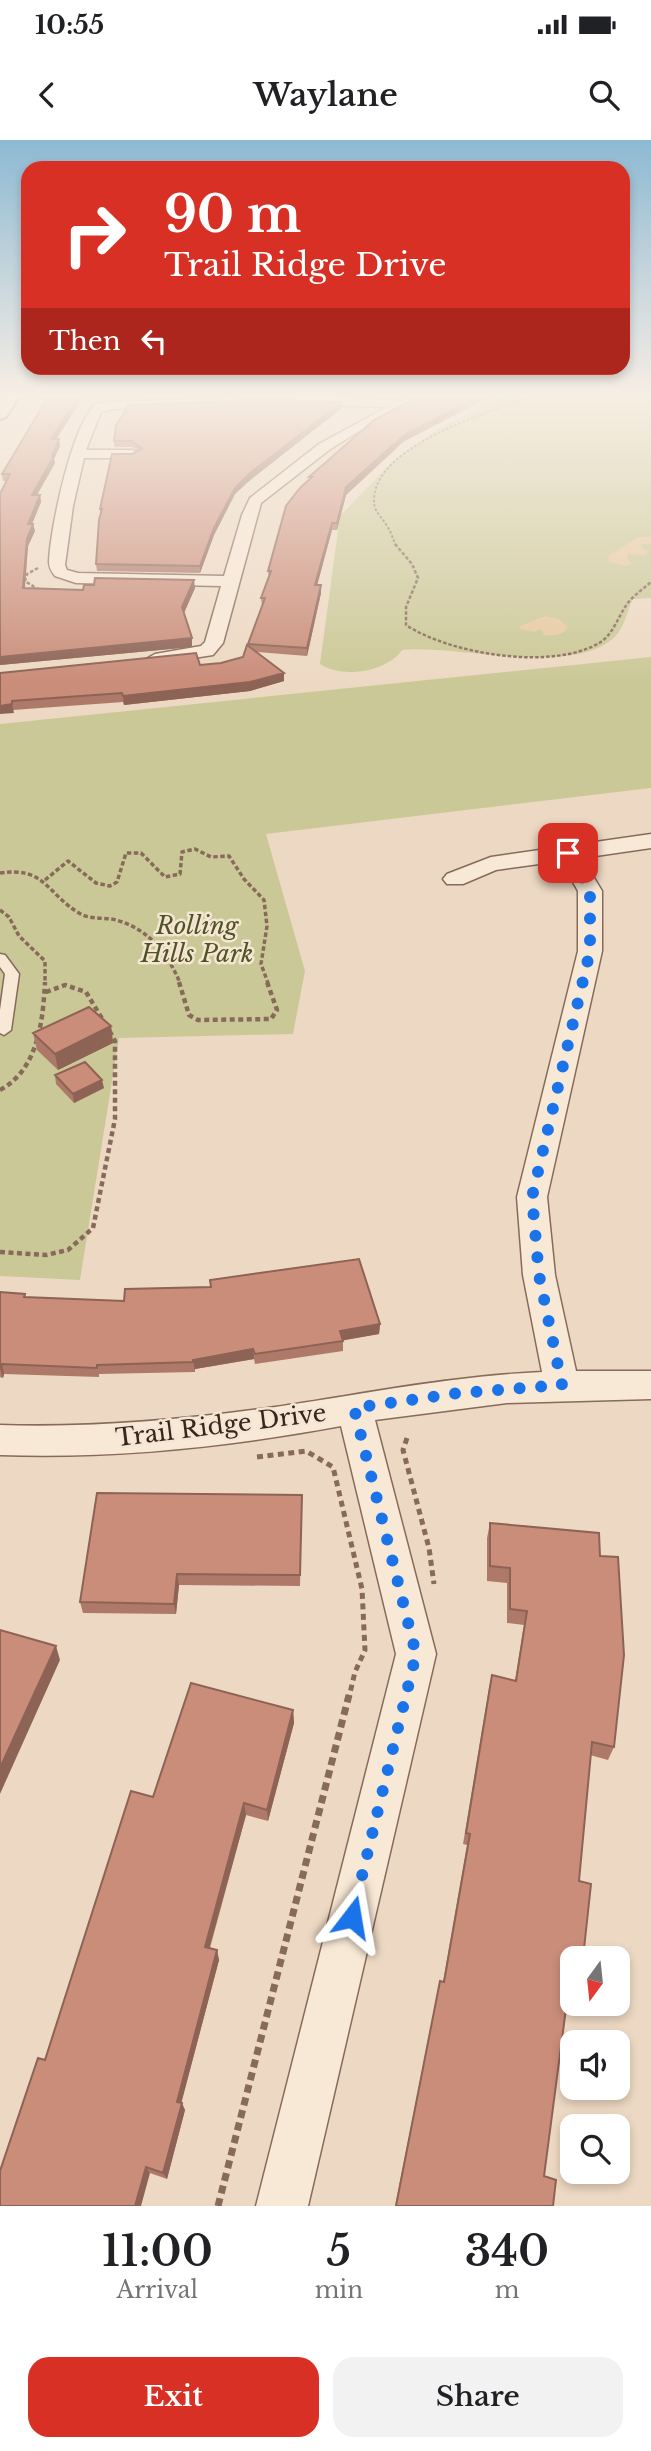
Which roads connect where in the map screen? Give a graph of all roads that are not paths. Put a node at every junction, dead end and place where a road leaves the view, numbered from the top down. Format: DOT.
graph roads {
  1 [pos="68,490"];
  2 [pos="269,490"];
  3 [pos="230,581"];
  4 [pos="145,660"];
  5 [pos="651,841"];
  6 [pos="568,853"];
  7 [pos="455,879"];
  8 [pos="0,958"];
  9 [pos="4,1030"];
  10 [pos="562,1385"];
  11 [pos="651,1385"];
  12 [pos="354,1408"];
  13 [pos="0,1440"];
  14 [pos="282,2206"];
  1 -- 3 [label="street"];
  2 -- 3 [label="street"];
  3 -- 4 [label="street"];
  5 -- 6 [label="street"];
  6 -- 7 [label="street"];
  6 -- 10 [label="street"];
  8 -- 9 [label="lane"];
  10 -- 11 [label="street, Trail Ridge Drive"];
  10 -- 12 [label="street, Trail Ridge Drive"];
  12 -- 13 [label="street, Trail Ridge Drive"];
  12 -- 14 [label="street"];
}
